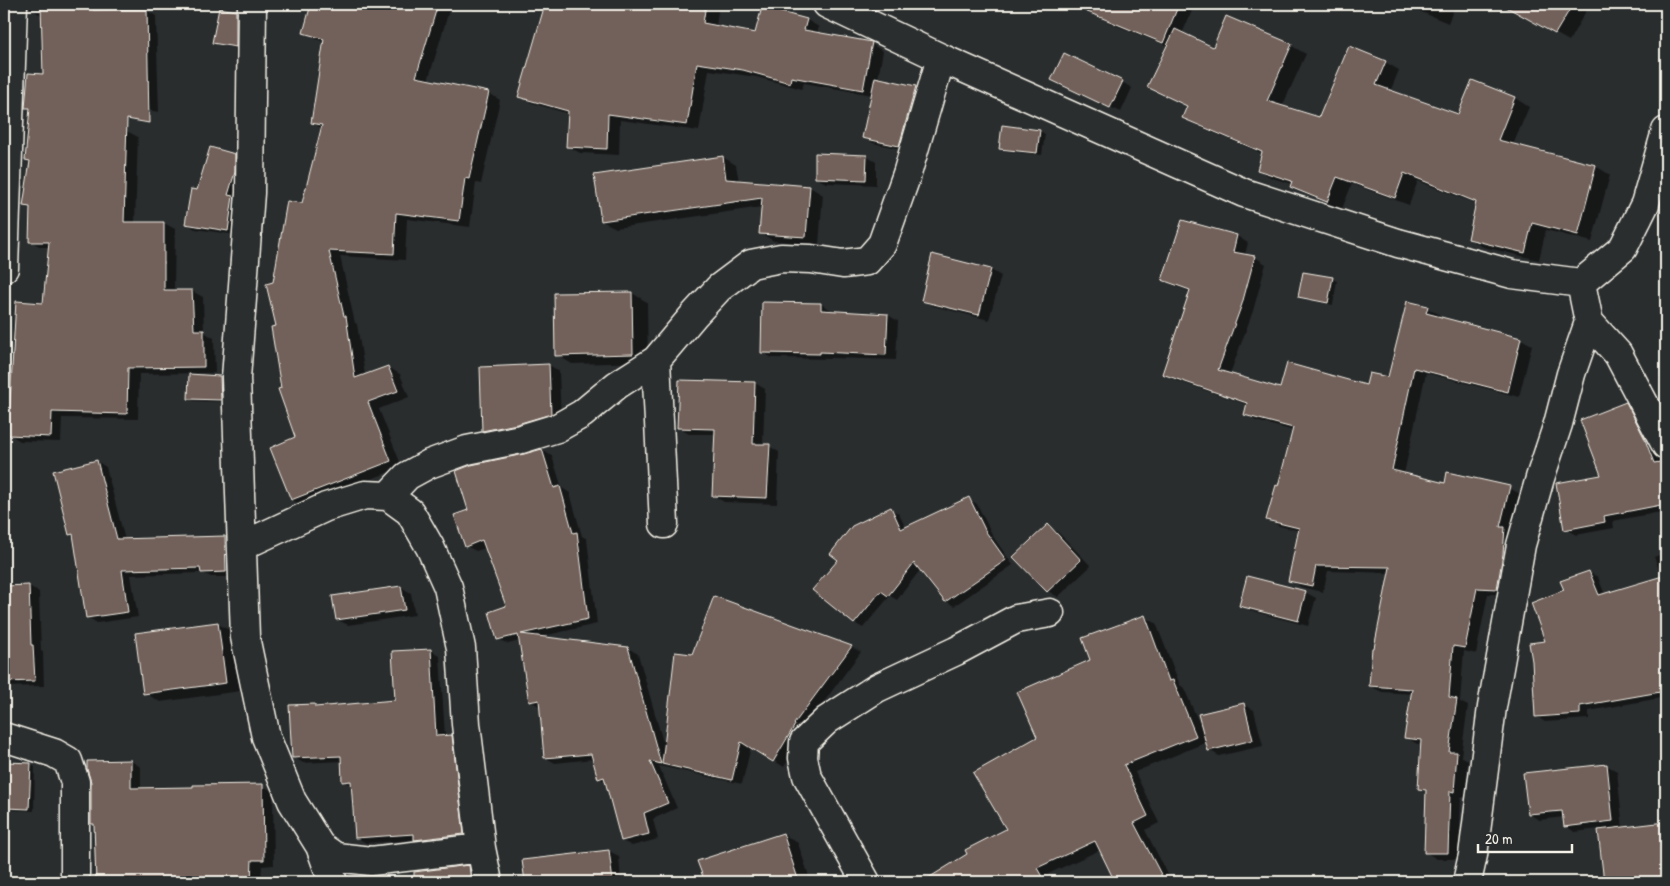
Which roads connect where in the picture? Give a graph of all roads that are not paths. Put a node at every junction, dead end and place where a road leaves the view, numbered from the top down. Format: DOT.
graph roads {
  1 [pos="13,4"];
  2 [pos="252,4"];
  3 [pos="827,4"];
  4 [pos="941,58"];
  5 [pos="1666,130"];
  6 [pos="1663,159"];
  7 [pos="4,268"];
  8 [pos="1581,283"];
  9 [pos="1588,322"];
  10 [pos="656,360"];
  11 [pos="1666,445"];
  12 [pos="388,496"];
  13 [pos="664,524"];
  14 [pos="242,546"];
  15 [pos="1050,612"];
  16 [pos="4,737"];
  17 [pos="320,846"];
  18 [pos="481,848"];
  19 [pos="75,882"];
  20 [pos="333,882"];
  21 [pos="488,882"];
  22 [pos="866,882"];
  23 [pos="1467,882"];
  1 -- 7 [label="street"];
  2 -- 14 [label="street"];
  3 -- 4 [label="street"];
  4 -- 8 [label="street"];
  4 -- 10 [label="street"];
  5 -- 6 [label="street"];
  6 -- 8 [label="street"];
  8 -- 9 [label="street"];
  9 -- 11 [label="street"];
  9 -- 23 [label="street"];
  10 -- 12 [label="street"];
  10 -- 13 [label="street"];
  12 -- 14 [label="street"];
  12 -- 18 [label="street"];
  14 -- 17 [label="street"];
  15 -- 22 [label="street"];
  16 -- 19 [label="street"];
  17 -- 18 [label="street"];
  17 -- 20 [label="street"];
  18 -- 21 [label="street"];
}
